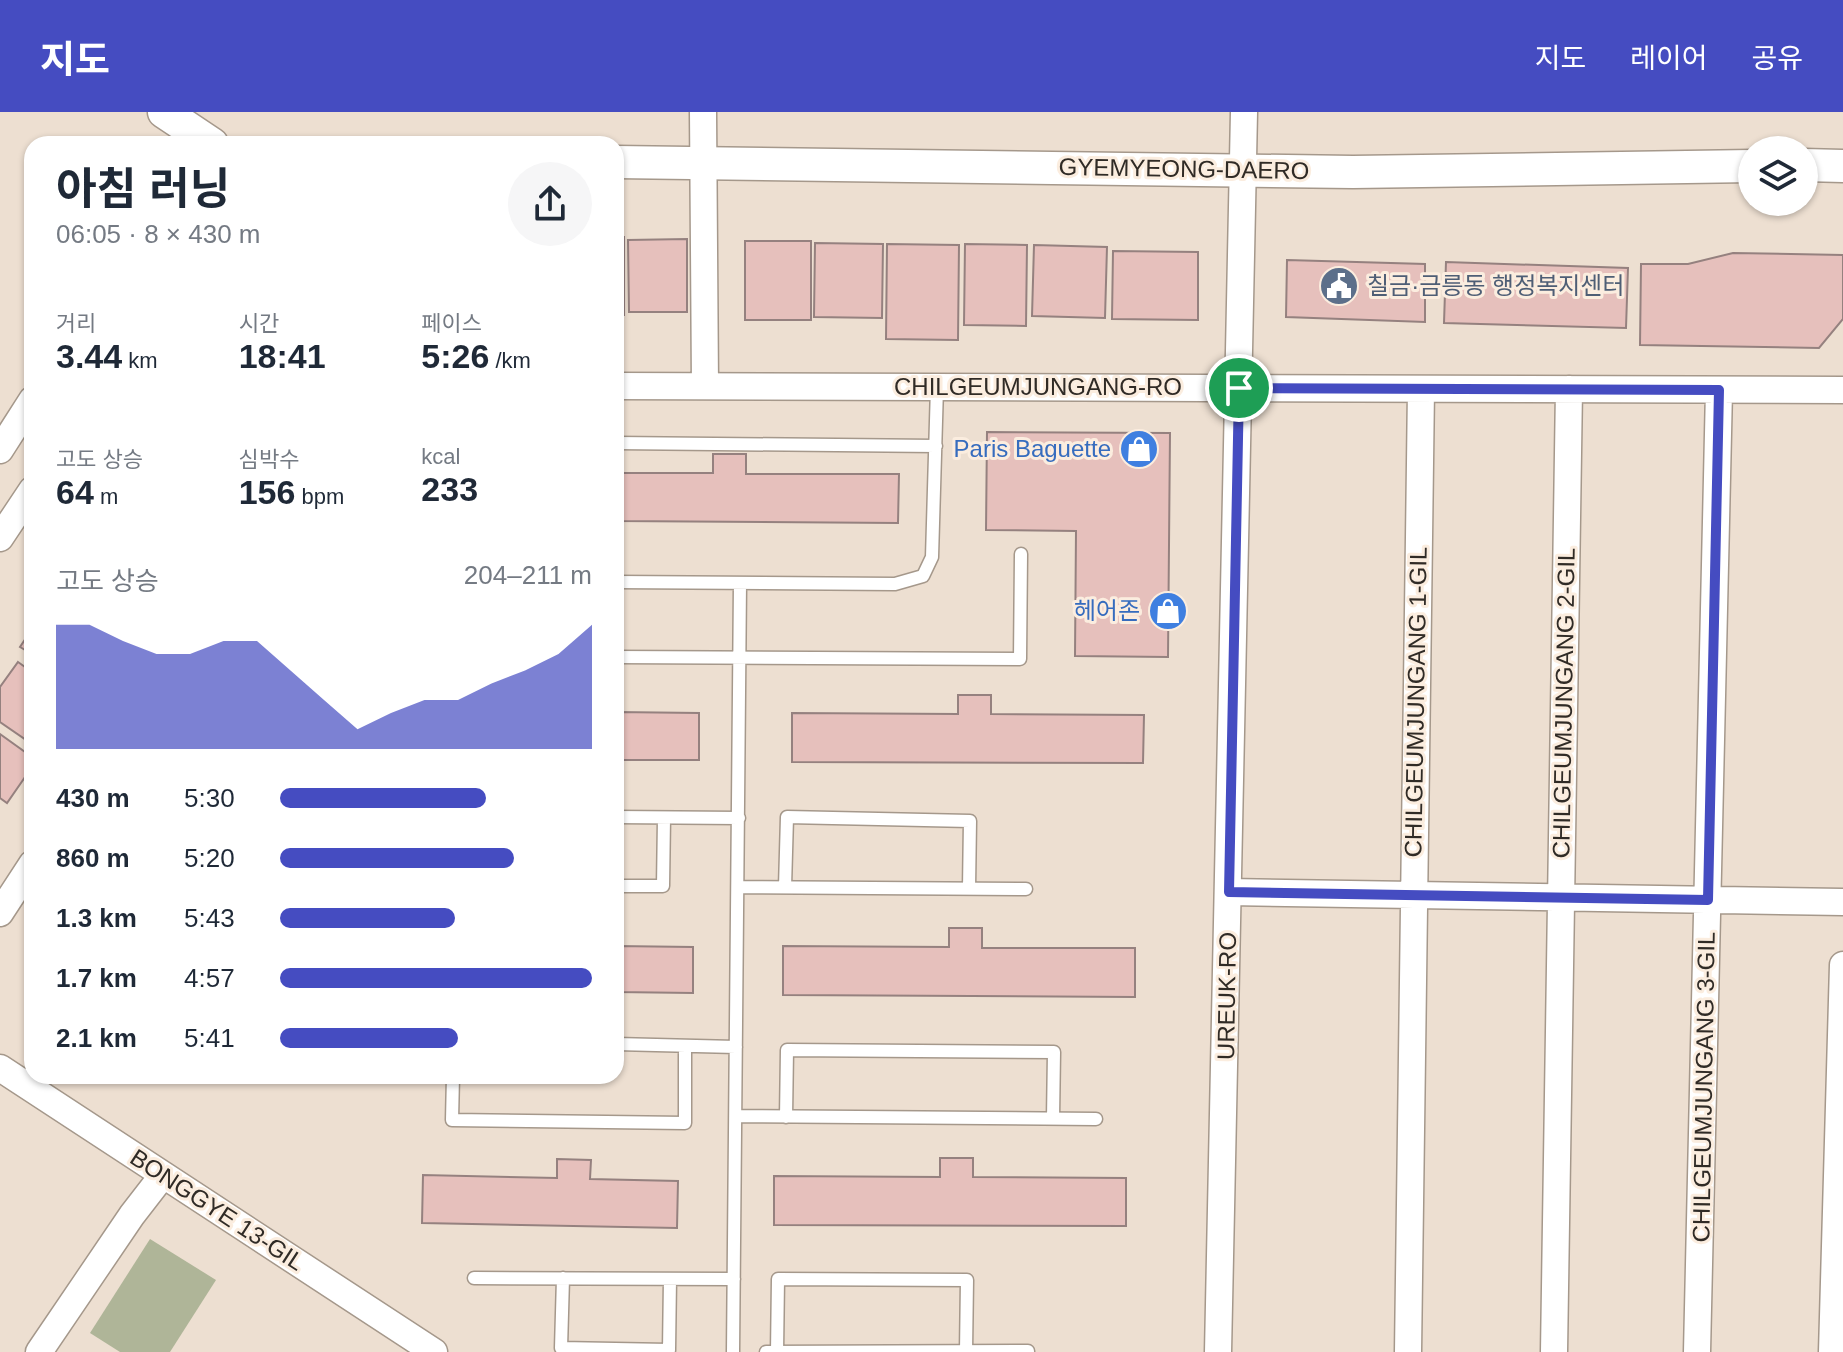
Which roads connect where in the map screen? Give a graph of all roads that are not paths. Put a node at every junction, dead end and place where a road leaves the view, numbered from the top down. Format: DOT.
graph roads {
  1 [pos="164,112"];
  2 [pos="703,112"];
  3 [pos="1244,112"];
  4 [pos="200,136"];
  5 [pos="624,162"];
  6 [pos="704,165"];
  7 [pos="1818,165"];
  8 [pos="1738,166"];
  9 [pos="1843,166"];
  10 [pos="1243,170"];
  11 [pos="624,386"];
  12 [pos="705,386"];
  13 [pos="937,387"];
  14 [pos="1239,388"];
  15 [pos="1421,389"];
  16 [pos="1569,389"];
  17 [pos="1719,390"];
  18 [pos="1843,390"];
  19 [pos="24,412"];
  20 [pos="624,443"];
  21 [pos="936,446"];
  22 [pos="0,450"];
  23 [pos="24,502"];
  24 [pos="0,538"];
  25 [pos="1021,554"];
  26 [pos="624,582"];
  27 [pos="740,583"];
  28 [pos="624,657"];
  29 [pos="740,658"];
  30 [pos="624,817"];
  31 [pos="664,818"];
  32 [pos="739,818"];
  33 [pos="24,876"];
  34 [pos="624,886"];
  35 [pos="738,887"];
  36 [pos="785,887"];
  37 [pos="969,888"];
  38 [pos="1026,889"];
  39 [pos="1229,892"];
  40 [pos="1414,895"];
  41 [pos="1561,897"];
  42 [pos="1708,900"];
  43 [pos="1843,902"];
  44 [pos="0,913"];
  45 [pos="1843,965"];
  46 [pos="624,1044"];
  47 [pos="685,1046"];
  48 [pos="736,1047"];
  49 [pos="0,1068"];
  50 [pos="24,1084"];
  51 [pos="24,1084"];
  52 [pos="453,1084"];
  53 [pos="736,1116"];
  54 [pos="786,1117"];
  55 [pos="1053,1118"];
  56 [pos="1096,1119"];
  57 [pos="163,1175"];
  58 [pos="474,1278"];
  59 [pos="563,1278"];
  60 [pos="670,1279"];
  61 [pos="734,1279"];
  62 [pos="966,1351"];
  63 [pos="1028,1351"];
  64 [pos="39,1352"];
  65 [pos="434,1352"];
  66 [pos="733,1352"];
  67 [pos="766,1352"];
  68 [pos="777,1352"];
  69 [pos="1218,1352"];
  70 [pos="1408,1352"];
  71 [pos="1554,1352"];
  72 [pos="1697,1352"];
  73 [pos="1832,1352"];
  1 -- 4 [label="street"];
  2 -- 6 [label="street"];
  3 -- 10 [label="street, UREUK-RO"];
  5 -- 6 [label="street, GYEMYEONG-DAERO"];
  6 -- 10 [label="street, GYEMYEONG-DAERO"];
  6 -- 12 [label="street"];
  7 -- 9 [label="street"];
  8 -- 10 [label="street, GYEMYEONG-DAERO"];
  10 -- 14 [label="street, UREUK-RO"];
  11 -- 12 [label="street, CHILGEUMJUNGANG-RO"];
  12 -- 13 [label="street, CHILGEUMJUNGANG-RO"];
  13 -- 14 [label="street, CHILGEUMJUNGANG-RO"];
  13 -- 21 [label="lane"];
  14 -- 15 [label="street, CHILGEUMJUNGANG-RO"];
  14 -- 39 [label="street, UREUK-RO"];
  15 -- 16 [label="street, CHILGEUMJUNGANG-RO"];
  15 -- 40 [label="street, CHILGEUMJUNGANG 1-GIL"];
  16 -- 17 [label="street, CHILGEUMJUNGANG-RO"];
  16 -- 41 [label="street, CHILGEUMJUNGANG 2-GIL"];
  17 -- 18 [label="street, CHILGEUMJUNGANG-RO"];
  17 -- 42 [label="street, CHILGEUMJUNGANG 3-GIL"];
  19 -- 22 [label="street"];
  20 -- 21 [label="lane"];
  21 -- 27 [label="lane"];
  23 -- 24 [label="street"];
  25 -- 29 [label="lane"];
  26 -- 27 [label="lane"];
  27 -- 29 [label="lane"];
  28 -- 29 [label="lane"];
  29 -- 32 [label="lane"];
  30 -- 31 [label="lane"];
  31 -- 32 [label="lane"];
  31 -- 34 [label="lane"];
  32 -- 35 [label="lane"];
  33 -- 44 [label="street"];
  35 -- 36 [label="lane"];
  35 -- 48 [label="lane"];
  36 -- 37 [label="lane"];
  36 -- 37 [label="lane"];
  37 -- 38 [label="lane"];
  39 -- 40 [label="street"];
  39 -- 69 [label="street, UREUK-RO"];
  40 -- 41 [label="street"];
  40 -- 70 [label="street, CHILGEUMJUNGANG 1-GIL"];
  41 -- 42 [label="street"];
  41 -- 71 [label="street, CHILGEUMJUNGANG 2-GIL"];
  42 -- 43 [label="street"];
  42 -- 72 [label="street, CHILGEUMJUNGANG 3-GIL"];
  45 -- 73 [label="street"];
  46 -- 47 [label="lane"];
  47 -- 48 [label="lane"];
  47 -- 52 [label="lane"];
  48 -- 53 [label="lane"];
  49 -- 50 [label="street, BONGGYE 13-GIL"];
  51 -- 57 [label="street, BONGGYE 13-GIL"];
  53 -- 54 [label="lane"];
  53 -- 61 [label="lane"];
  54 -- 55 [label="lane"];
  54 -- 55 [label="lane"];
  55 -- 56 [label="lane"];
  57 -- 64 [label="street"];
  57 -- 65 [label="street, BONGGYE 13-GIL"];
  58 -- 59 [label="lane"];
  59 -- 60 [label="lane"];
  59 -- 60 [label="lane"];
  60 -- 61 [label="lane"];
  61 -- 66 [label="lane"];
  62 -- 63 [label="lane"];
  62 -- 68 [label="lane"];
  62 -- 68 [label="lane"];
  67 -- 68 [label="lane"];
}
